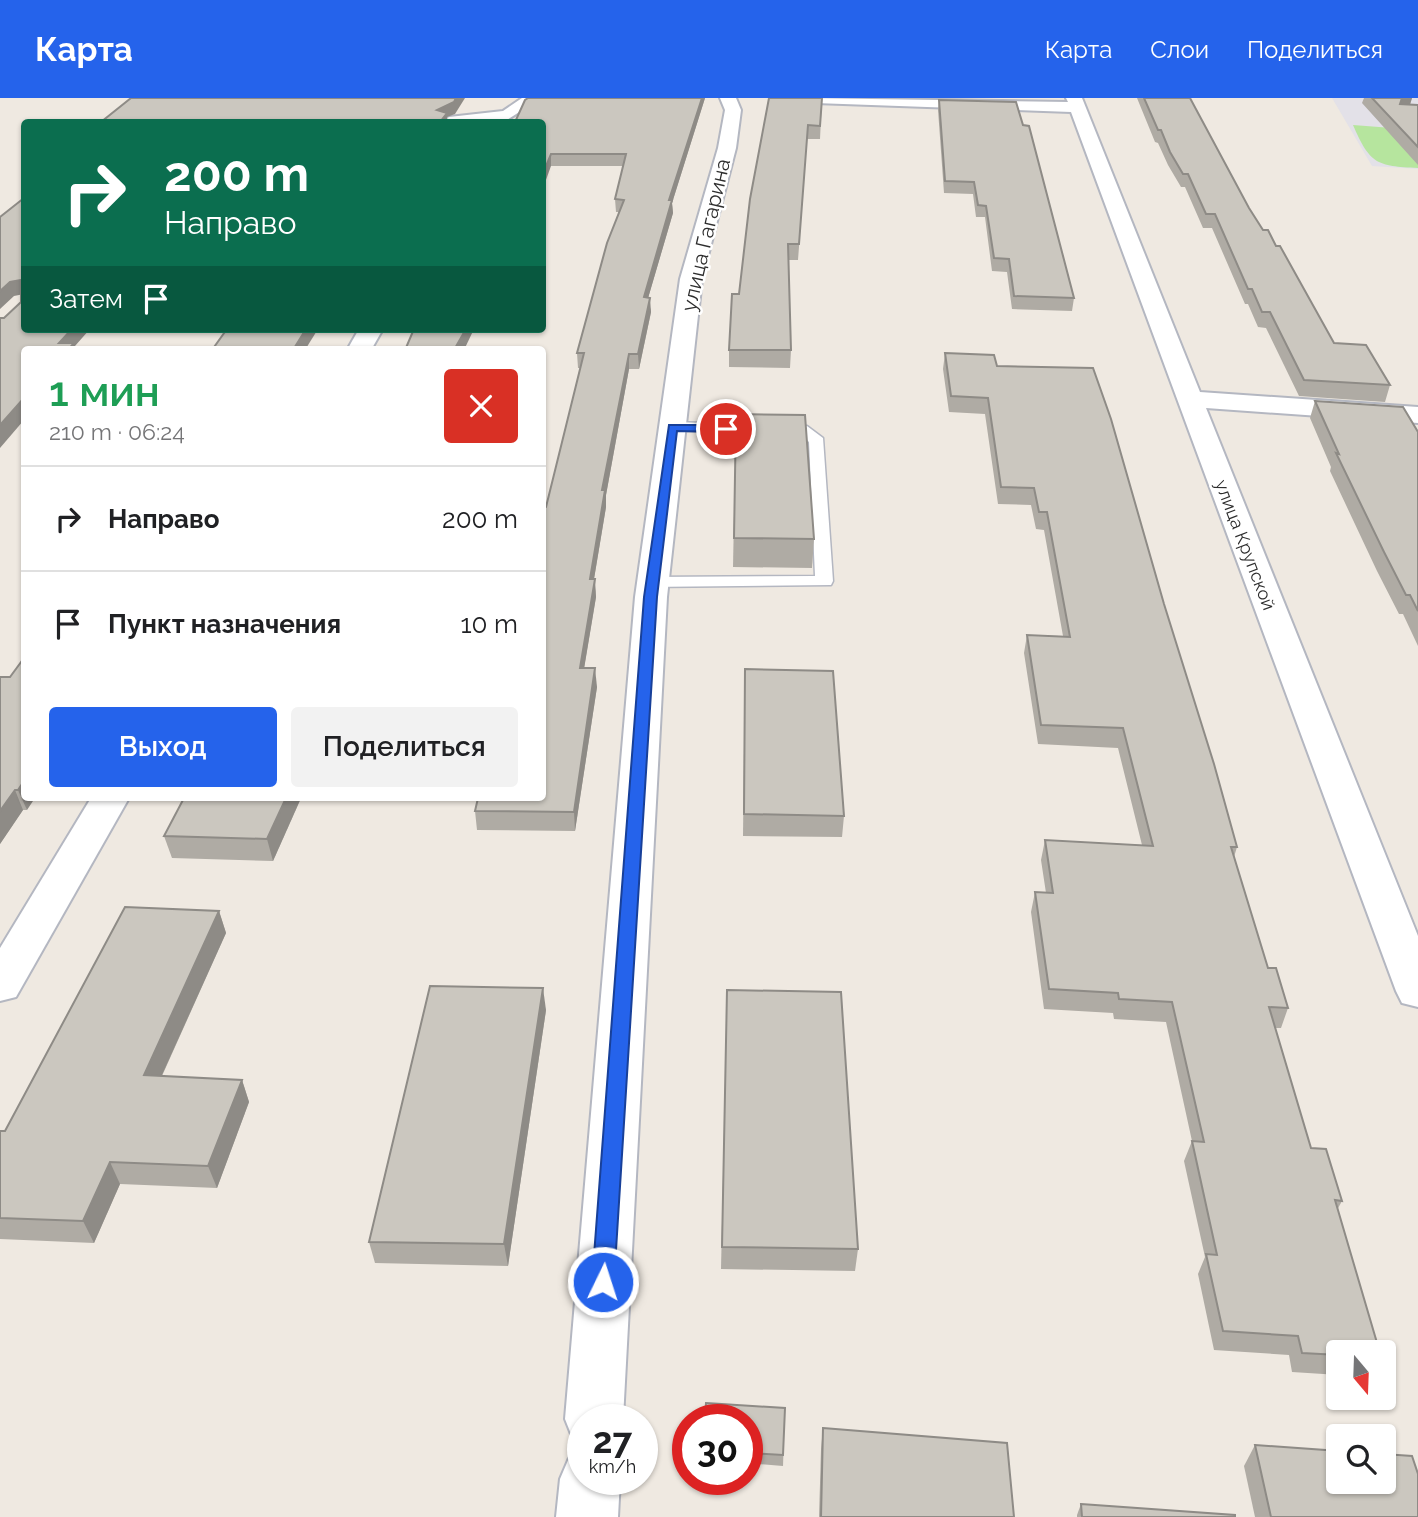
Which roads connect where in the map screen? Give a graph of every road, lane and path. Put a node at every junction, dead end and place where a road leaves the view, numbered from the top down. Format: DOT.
graph roads {
  1 [pos="533,98"];
  2 [pos="728,98"];
  3 [pos="815,98"];
  4 [pos="1076,103"];
  5 [pos="496,119"];
  6 [pos="1188,398"];
  7 [pos="1418,415"];
  8 [pos="672,427"];
  9 [pos="653,583"];
  10 [pos="108,801"];
  11 [pos="0,985"];
  12 [pos="1418,991"];
  13 [pos="595,1404"];
  14 [pos="589,1495"];
  15 [pos="587,1517"];
  1 -- 5 [label="street"];
  2 -- 8 [label="street, улица Гагарина"];
  3 -- 4 [label="street"];
  4 -- 6 [label="street, улица Крупской"];
  6 -- 7 [label="street"];
  6 -- 12 [label="street, улица Крупской"];
  8 -- 9 [label="street, улица Гагарина"];
  8 -- 9 [label="lane"];
  9 -- 13 [label="street, улица Гагарина"];
  10 -- 11 [label="street"];
  14 -- 15 [label="street"];
}
